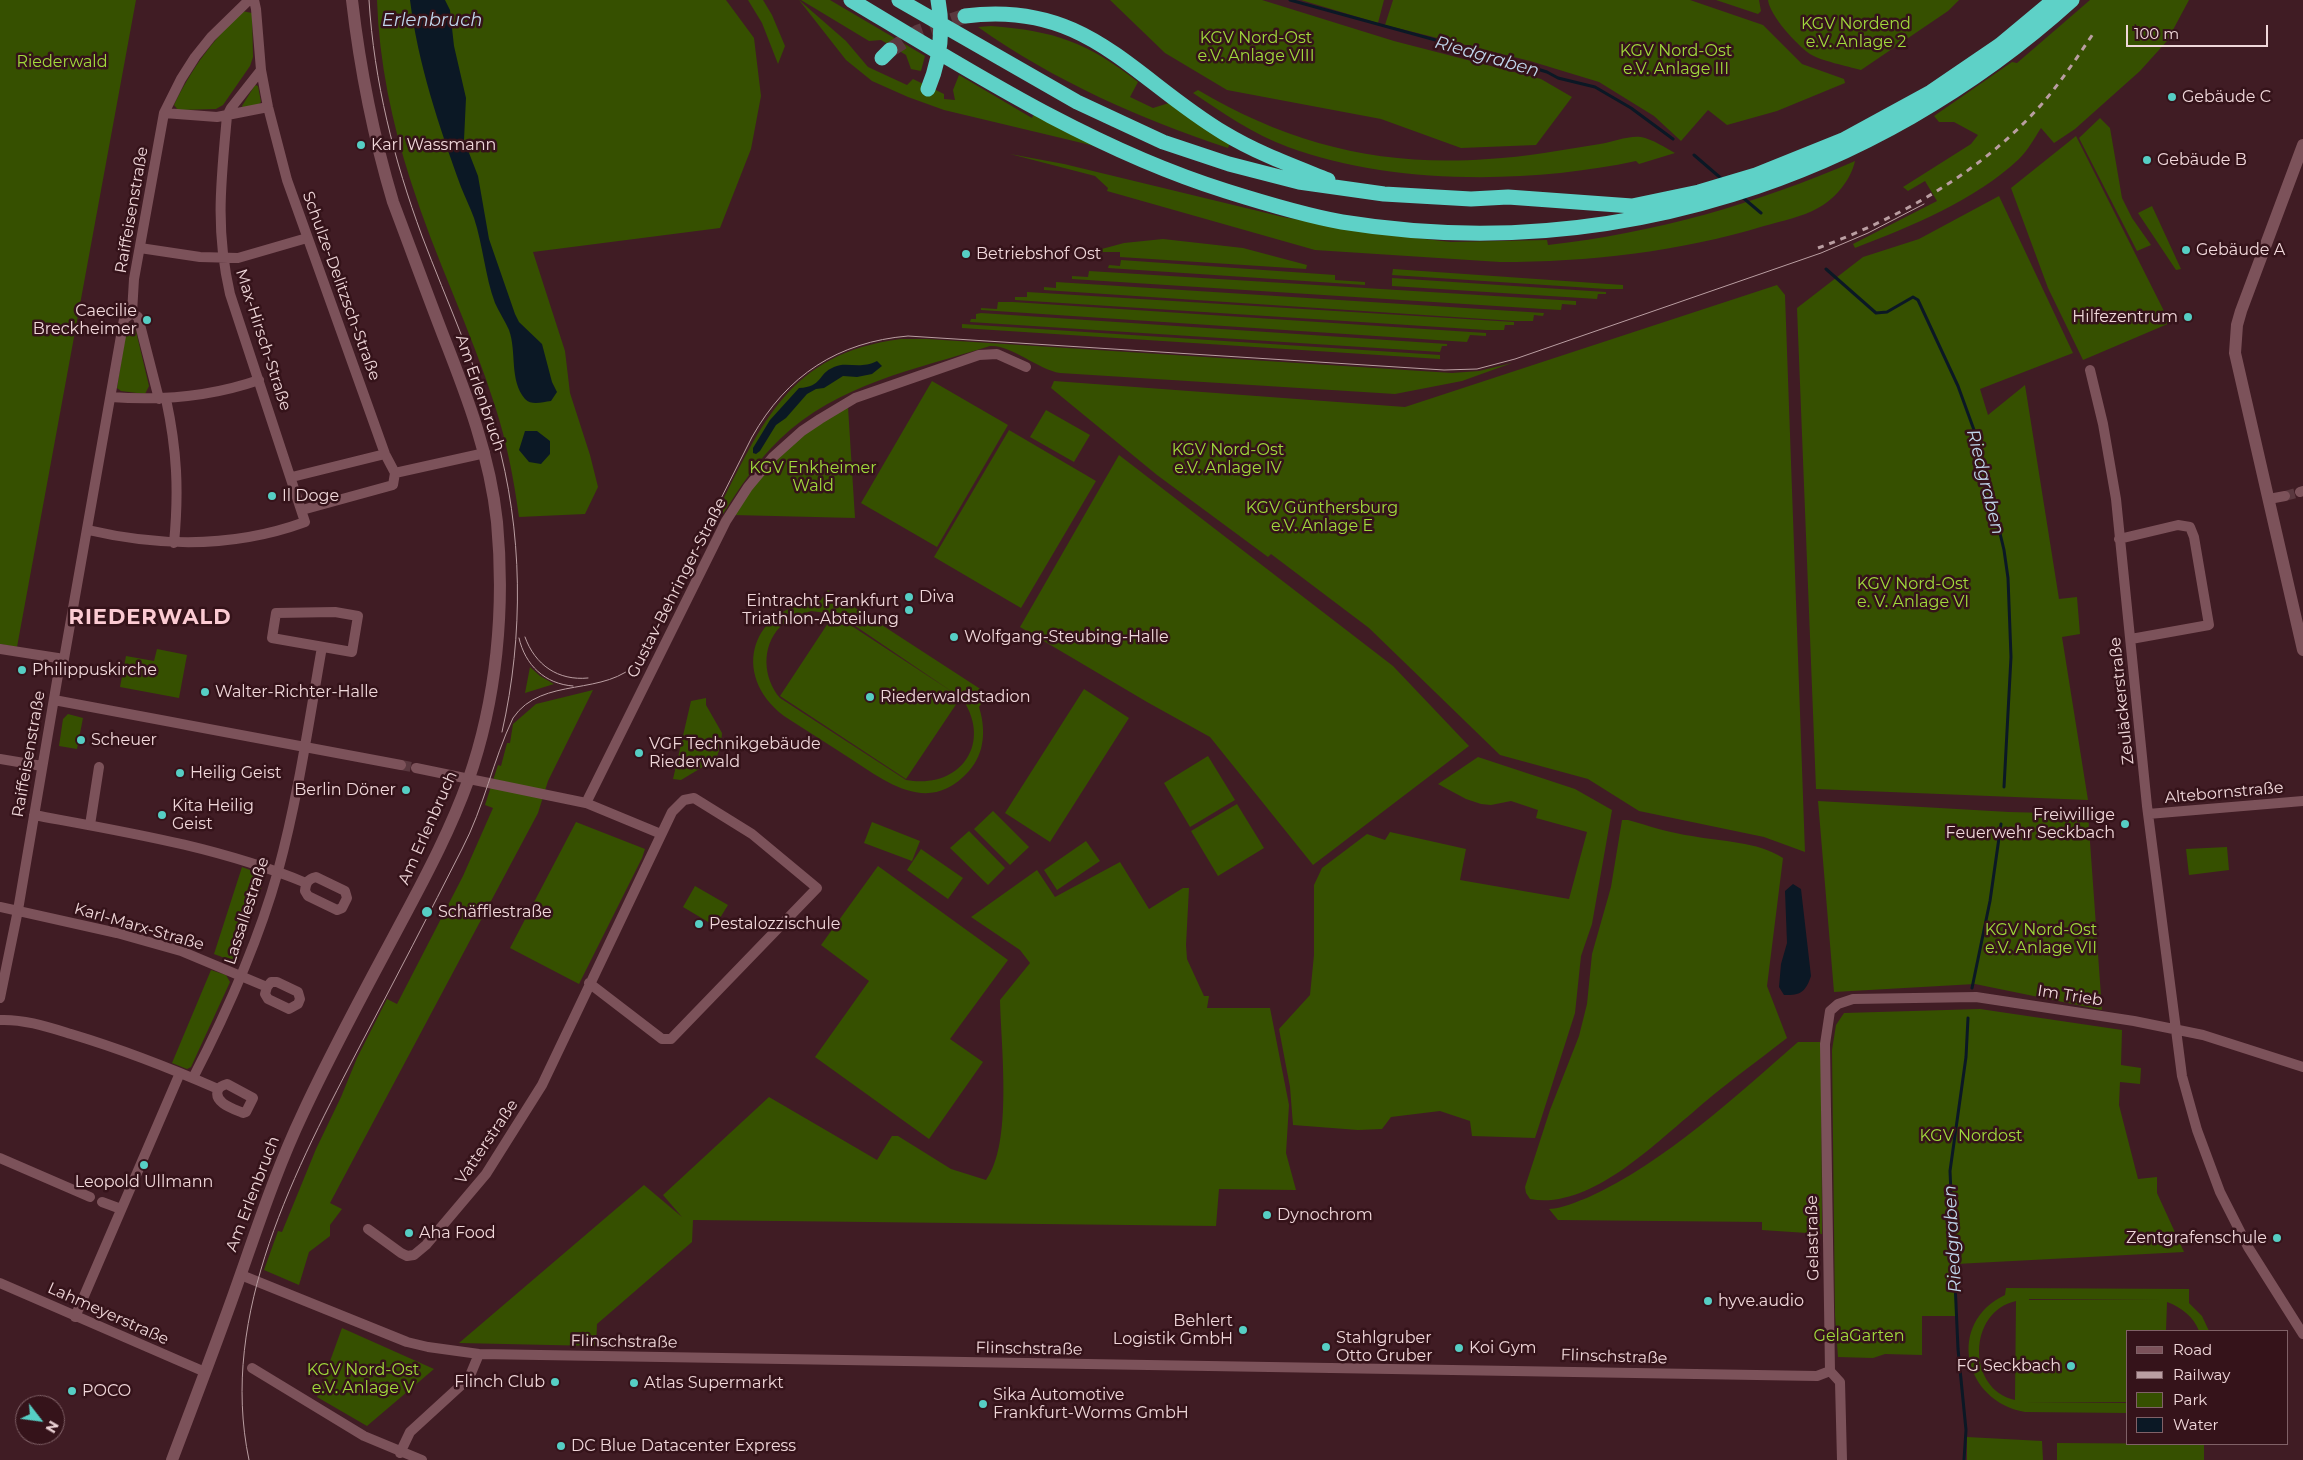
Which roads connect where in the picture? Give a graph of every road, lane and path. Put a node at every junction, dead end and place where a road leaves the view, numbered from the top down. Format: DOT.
graph roads {
  1 [pos="249,0"];
  2 [pos="254,0"];
  3 [pos="352,0"];
  4 [pos="851,0"];
  5 [pos="899,0"];
  6 [pos="938,0"];
  7 [pos="2054,0"];
  8 [pos="2072,0"];
  9 [pos="964,16"];
  10 [pos="2003,50"];
  11 [pos="261,70"];
  12 [pos="928,88"];
  13 [pos="268,107"];
  14 [pos="164,113"];
  15 [pos="227,116"];
  16 [pos="2303,145"];
  17 [pos="1353,189"];
  18 [pos="1652,209"];
  19 [pos="307,238"];
  20 [pos="140,248"];
  21 [pos="222,259"];
  22 [pos="132,313"];
  23 [pos="1026,367"];
  24 [pos="2090,370"];
  25 [pos="259,380"];
  26 [pos="111,397"];
  27 [pos="162,399"];
  28 [pos="485,453"];
  29 [pos="385,454"];
  30 [pos="395,473"];
  31 [pos="292,477"];
  32 [pos="2285,496"];
  33 [pos="2268,499"];
  34 [pos="302,510"];
  35 [pos="88,530"];
  36 [pos="2119,539"];
  37 [pos="174,543"];
  38 [pos="2131,639"];
  39 [pos="322,647"];
  40 [pos="0,649"];
  41 [pos="2303,650"];
  42 [pos="64,659"];
  43 [pos="54,700"];
  44 [pos="304,745"];
  45 [pos="0,759"];
  46 [pos="401,765"];
  47 [pos="42,766"];
  48 [pos="99,767"];
  49 [pos="416,768"];
  50 [pos="469,779"];
  51 [pos="2303,801"];
  52 [pos="586,804"];
  53 [pos="2148,814"];
  54 [pos="34,815"];
  55 [pos="90,825"];
  56 [pos="661,834"];
  57 [pos="278,871"];
  58 [pos="306,883"];
  59 [pos="0,907"];
  60 [pos="18,910"];
  61 [pos="241,976"];
  62 [pos="590,983"];
  63 [pos="267,987"];
  64 [pos="0,998"];
  65 [pos="1830,1011"];
  66 [pos="0,1020"];
  67 [pos="2175,1030"];
  68 [pos="2303,1067"];
  69 [pos="180,1073"];
  70 [pos="192,1078"];
  71 [pos="218,1089"];
  72 [pos="0,1158"];
  73 [pos="90,1196"];
  74 [pos="102,1202"];
  75 [pos="121,1209"];
  76 [pos="368,1229"];
  77 [pos="241,1274"];
  78 [pos="0,1283"];
  79 [pos="75,1317"];
  80 [pos="2303,1334"];
  81 [pos="479,1354"];
  82 [pos="252,1368"];
  83 [pos="1830,1371"];
  84 [pos="205,1372"];
  85 [pos="182,1435"];
  86 [pos="400,1452"];
  87 [pos="172,1460"];
  88 [pos="178,1460"];
  89 [pos="422,1460"];
  90 [pos="1842,1460"];
  1 -- 14 [label="street, Raiffeisenstraße"];
  2 -- 11 [label="street, Schulze-Delitzsch-Straße"];
  3 -- 28 [label="main road, Am Erlenbruch"];
  4 -- 18 [label="highway"];
  5 -- 17 [label="highway"];
  6 -- 12 [label="highway"];
  7 -- 10 [label="highway"];
  8 -- 10 [label="highway"];
  9 -- 17 [label="highway"];
  10 -- 18 [label="highway"];
  11 -- 13 [label="street, Schulze-Delitzsch-Straße"];
  11 -- 15 [label="street"];
  13 -- 15 [label="street"];
  13 -- 19 [label="street, Schulze-Delitzsch-Straße"];
  14 -- 15 [label="street"];
  14 -- 20 [label="street, Raiffeisenstraße"];
  15 -- 21 [label="street, Max-Hirsch-Straße"];
  16 -- 33 [label="main road"];
  17 -- 18 [label="highway"];
  19 -- 21 [label="street"];
  19 -- 29 [label="street, Schulze-Delitzsch-Straße"];
  20 -- 21 [label="street"];
  20 -- 22 [label="street, Raiffeisenstraße"];
  21 -- 25 [label="street, Max-Hirsch-Straße"];
  22 -- 26 [label="street, Raiffeisenstraße"];
  22 -- 27 [label="street"];
  23 -- 52 [label="street, Gustav-Behringer-Straße"];
  24 -- 36 [label="street, Zeuläckerstraße"];
  25 -- 27 [label="street"];
  25 -- 31 [label="street, Max-Hirsch-Straße"];
  26 -- 27 [label="street"];
  26 -- 35 [label="street, Raiffeisenstraße"];
  27 -- 37 [label="street"];
  28 -- 30 [label="street"];
  28 -- 50 [label="main road, Am Erlenbruch"];
  29 -- 30 [label="street, Schulze-Delitzsch-Straße"];
  29 -- 31 [label="street"];
  30 -- 34 [label="street"];
  31 -- 34 [label="street, Max-Hirsch-Straße"];
  32 -- 33 [label="street"];
  33 -- 41 [label="main road"];
  34 -- 37 [label="street"];
  35 -- 37 [label="street"];
  35 -- 42 [label="street, Raiffeisenstraße"];
  36 -- 38 [label="street, Zeuläckerstraße"];
  36 -- 38 [label="street"];
  38 -- 53 [label="street, Zeuläckerstraße"];
  39 -- 39 [label="street"];
  39 -- 44 [label="street, Lassallestraße"];
  40 -- 42 [label="street"];
  42 -- 43 [label="street, Raiffeisenstraße"];
  43 -- 44 [label="street"];
  43 -- 47 [label="street, Raiffeisenstraße"];
  44 -- 46 [label="street"];
  44 -- 57 [label="street, Lassallestraße"];
  45 -- 47 [label="street"];
  47 -- 54 [label="street, Raiffeisenstraße"];
  48 -- 55 [label="street"];
  49 -- 50 [label="street"];
  50 -- 52 [label="street"];
  50 -- 77 [label="main road, Am Erlenbruch"];
  51 -- 53 [label="street, Altebornstraße"];
  52 -- 56 [label="street"];
  53 -- 67 [label="street, Zeuläckerstraße"];
  54 -- 55 [label="street"];
  54 -- 60 [label="street, Raiffeisenstraße"];
  55 -- 57 [label="street"];
  56 -- 62 [label="street, Vatterstraße"];
  56 -- 62 [label="street, Vatterstraße"];
  57 -- 58 [label="street"];
  57 -- 61 [label="street, Lassallestraße"];
  59 -- 60 [label="street, Karl-Marx-Straße"];
  60 -- 61 [label="street, Karl-Marx-Straße"];
  60 -- 64 [label="street, Raiffeisenstraße"];
  61 -- 63 [label="street, Karl-Marx-Straße"];
  61 -- 70 [label="street, Lassallestraße"];
  62 -- 76 [label="street, Vatterstraße"];
  65 -- 67 [label="street, Im Trieb"];
  65 -- 83 [label="street, Gelastraße"];
  66 -- 69 [label="street"];
  67 -- 68 [label="street, Im Trieb"];
  67 -- 80 [label="street, Zeuläckerstraße"];
  69 -- 70 [label="street"];
  69 -- 75 [label="street"];
  70 -- 71 [label="street"];
  72 -- 73 [label="street"];
  74 -- 75 [label="street"];
  75 -- 79 [label="street"];
  77 -- 81 [label="street, Flinschstraße"];
  77 -- 84 [label="main road, Am Erlenbruch"];
  78 -- 79 [label="street, Lahmeyerstraße"];
  79 -- 84 [label="street, Lahmeyerstraße"];
  81 -- 83 [label="street, Flinschstraße"];
  81 -- 86 [label="street"];
  82 -- 86 [label="street"];
  83 -- 90 [label="street, Gelastraße"];
  84 -- 85 [label="main road, Am Erlenbruch"];
  85 -- 87 [label="main road, Am Erlenbruch"];
  85 -- 88 [label="main road, Am Erlenbruch"];
  86 -- 89 [label="street"];
}
